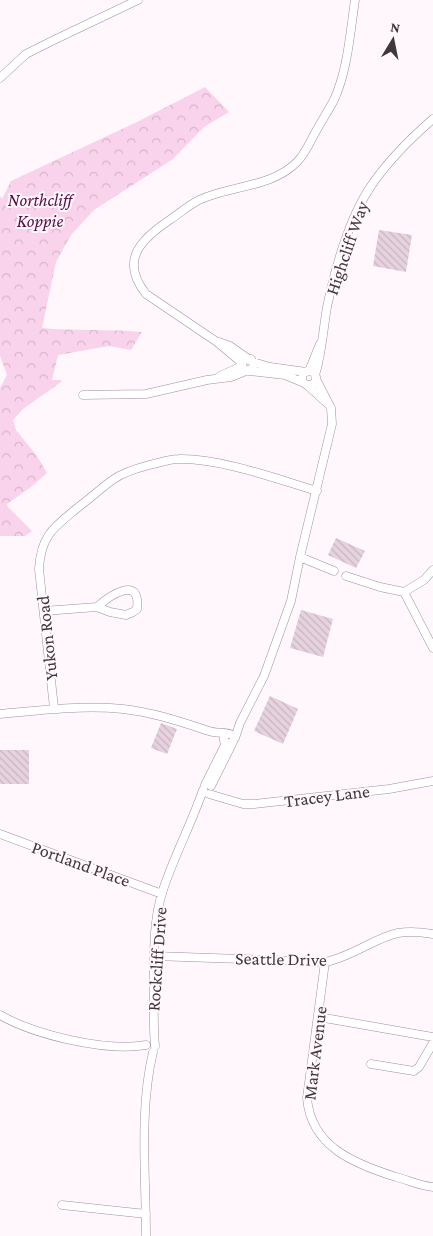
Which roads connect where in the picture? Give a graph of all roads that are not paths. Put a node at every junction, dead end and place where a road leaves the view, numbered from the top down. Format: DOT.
graph roads {
  1 [pos="138,0"];
  2 [pos="355,0"];
  3 [pos="0,78"];
  4 [pos="433,119"];
  5 [pos="247,365"];
  6 [pos="311,374"];
  7 [pos="305,384"];
  8 [pos="83,395"];
  9 [pos="330,405"];
  10 [pos="317,491"];
  11 [pos="300,557"];
  12 [pos="433,570"];
  13 [pos="334,571"];
  14 [pos="346,576"];
  15 [pos="404,592"];
  16 [pos="97,607"];
  17 [pos="44,611"];
  18 [pos="433,648"];
  19 [pos="54,708"];
  20 [pos="0,714"];
  21 [pos="229,739"];
  22 [pos="433,781"];
  23 [pos="208,790"];
  24 [pos="0,834"];
  25 [pos="162,894"];
  26 [pos="433,934"];
  27 [pos="154,956"];
  28 [pos="325,962"];
  29 [pos="0,1015"];
  30 [pos="319,1017"];
  31 [pos="433,1037"];
  32 [pos="433,1043"];
  33 [pos="149,1048"];
  34 [pos="371,1064"];
  35 [pos="433,1187"];
  36 [pos="62,1205"];
  37 [pos="146,1214"];
  38 [pos="146,1236"];
  1 -- 3 [label="street"];
  2 -- 5 [label="street"];
  4 -- 6 [label="street, Highcliff Way"];
  5 -- 6 [label="street"];
  5 -- 7 [label="street"];
  5 -- 8 [label="street"];
  6 -- 7 [label="street, Highcliff Way"];
  6 -- 7 [label="street"];
  6 -- 9 [label="street"];
  7 -- 9 [label="street"];
  9 -- 10 [label="street"];
  10 -- 11 [label="street"];
  10 -- 17 [label="street, Yukon Road"];
  11 -- 13 [label="street"];
  11 -- 21 [label="street, Rockcliff Drive"];
  12 -- 15 [label="street"];
  14 -- 15 [label="street"];
  15 -- 18 [label="street"];
  16 -- 16 [label="street"];
  16 -- 17 [label="street"];
  17 -- 19 [label="street, Yukon Road"];
  19 -- 20 [label="street"];
  19 -- 21 [label="street"];
  21 -- 23 [label="street, Rockcliff Drive"];
  22 -- 23 [label="street, Tracey Lane"];
  23 -- 25 [label="street, Rockcliff Drive"];
  24 -- 25 [label="street, Portland Place"];
  25 -- 27 [label="street, Rockcliff Drive"];
  26 -- 28 [label="street, Seattle Drive"];
  27 -- 28 [label="street, Seattle Drive"];
  27 -- 33 [label="street, Rockcliff Drive"];
  28 -- 30 [label="street, Mark Avenue"];
  29 -- 33 [label="street"];
  30 -- 31 [label="street"];
  30 -- 35 [label="street, Mark Avenue"];
  32 -- 34 [label="street"];
  33 -- 37 [label="street, Rockcliff Drive"];
  36 -- 37 [label="street"];
  37 -- 38 [label="street, Rockcliff Drive"];
}
